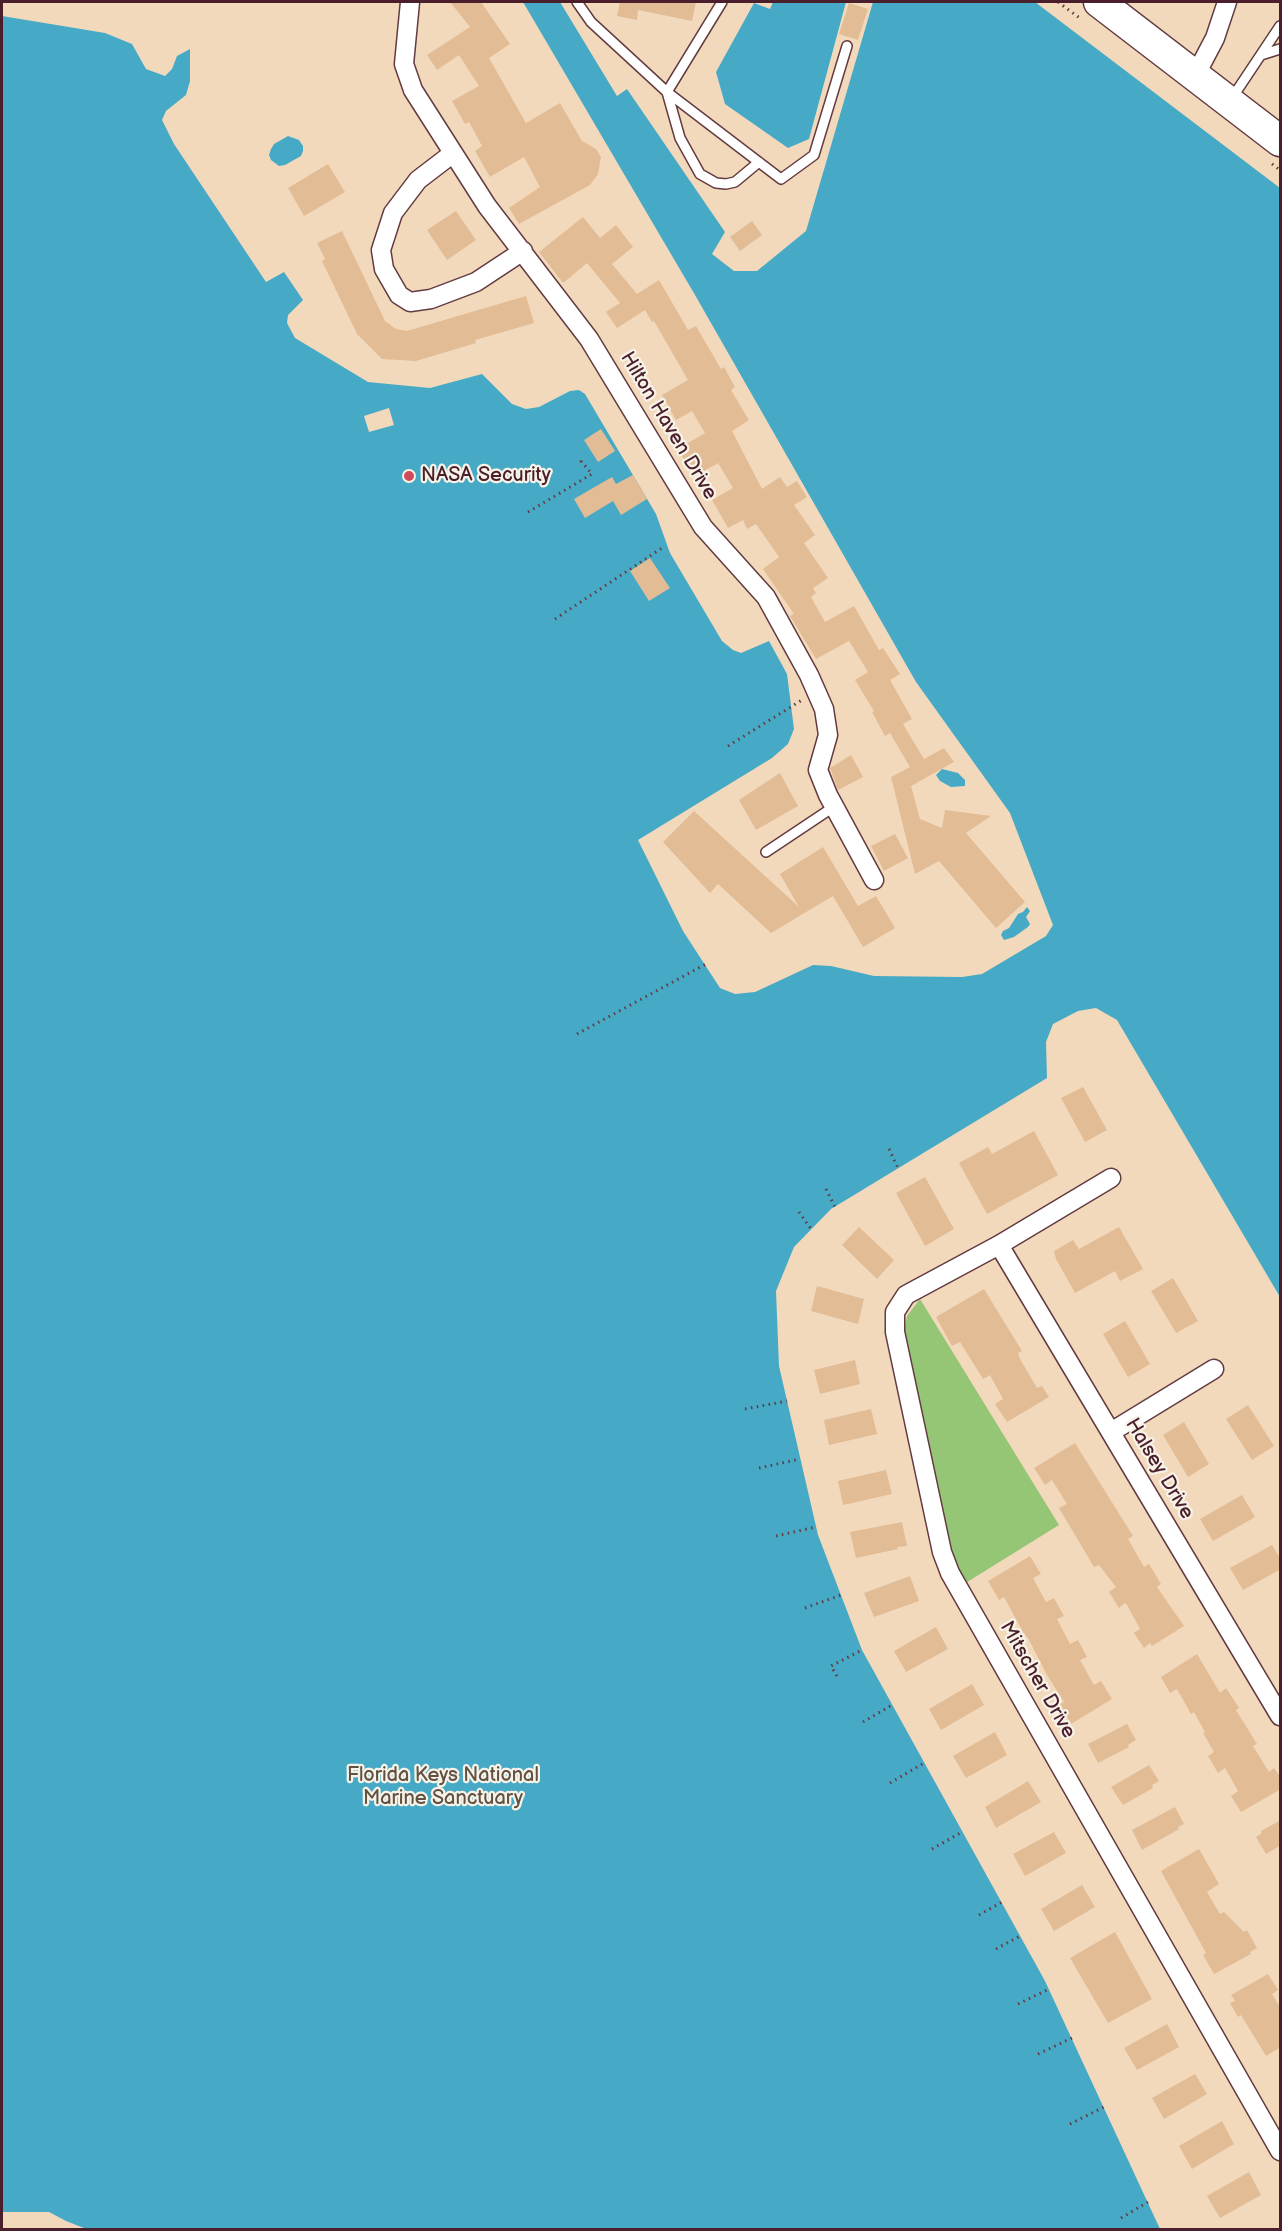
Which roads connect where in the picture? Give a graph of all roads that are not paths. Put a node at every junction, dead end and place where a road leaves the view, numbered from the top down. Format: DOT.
graph roads {
  1 [pos="410,2"];
  2 [pos="577,2"];
  3 [pos="722,2"];
  4 [pos="1100,2"];
  5 [pos="1227,2"];
  6 [pos="1281,26"];
  7 [pos="847,46"];
  8 [pos="1281,49"];
  9 [pos="1261,55"];
  10 [pos="1195,76"];
  11 [pos="667,92"];
  12 [pos="1229,102"];
  13 [pos="1281,141"];
  14 [pos="452,154"];
  15 [pos="759,162"];
  16 [pos="523,251"];
  17 [pos="835,806"];
  18 [pos="766,852"];
  19 [pos="874,880"];
  20 [pos="1112,1178"];
  21 [pos="999,1245"];
  22 [pos="1214,1369"];
  23 [pos="1111,1432"];
  24 [pos="1281,1716"];
  25 [pos="1281,2151"];
  1 -- 14 [label="street, Hilton Haven Drive"];
  2 -- 11 [label="lane"];
  3 -- 11 [label="lane"];
  4 -- 10 [label="main road"];
  5 -- 10 [label="street"];
  6 -- 9 [label="lane"];
  7 -- 15 [label="lane"];
  8 -- 9 [label="lane"];
  9 -- 12 [label="lane"];
  10 -- 12 [label="main road"];
  11 -- 15 [label="lane"];
  11 -- 15 [label="lane"];
  12 -- 13 [label="main road"];
  14 -- 16 [label="street, Hilton Haven Drive"];
  14 -- 16 [label="street"];
  16 -- 17 [label="street, Hilton Haven Drive"];
  17 -- 18 [label="lane"];
  17 -- 19 [label="street, Hilton Haven Drive"];
  20 -- 21 [label="street, Mitscher Drive"];
  21 -- 23 [label="street, Halsey Drive"];
  21 -- 25 [label="street, Mitscher Drive"];
  22 -- 23 [label="street"];
  23 -- 24 [label="street, Halsey Drive"];
}
